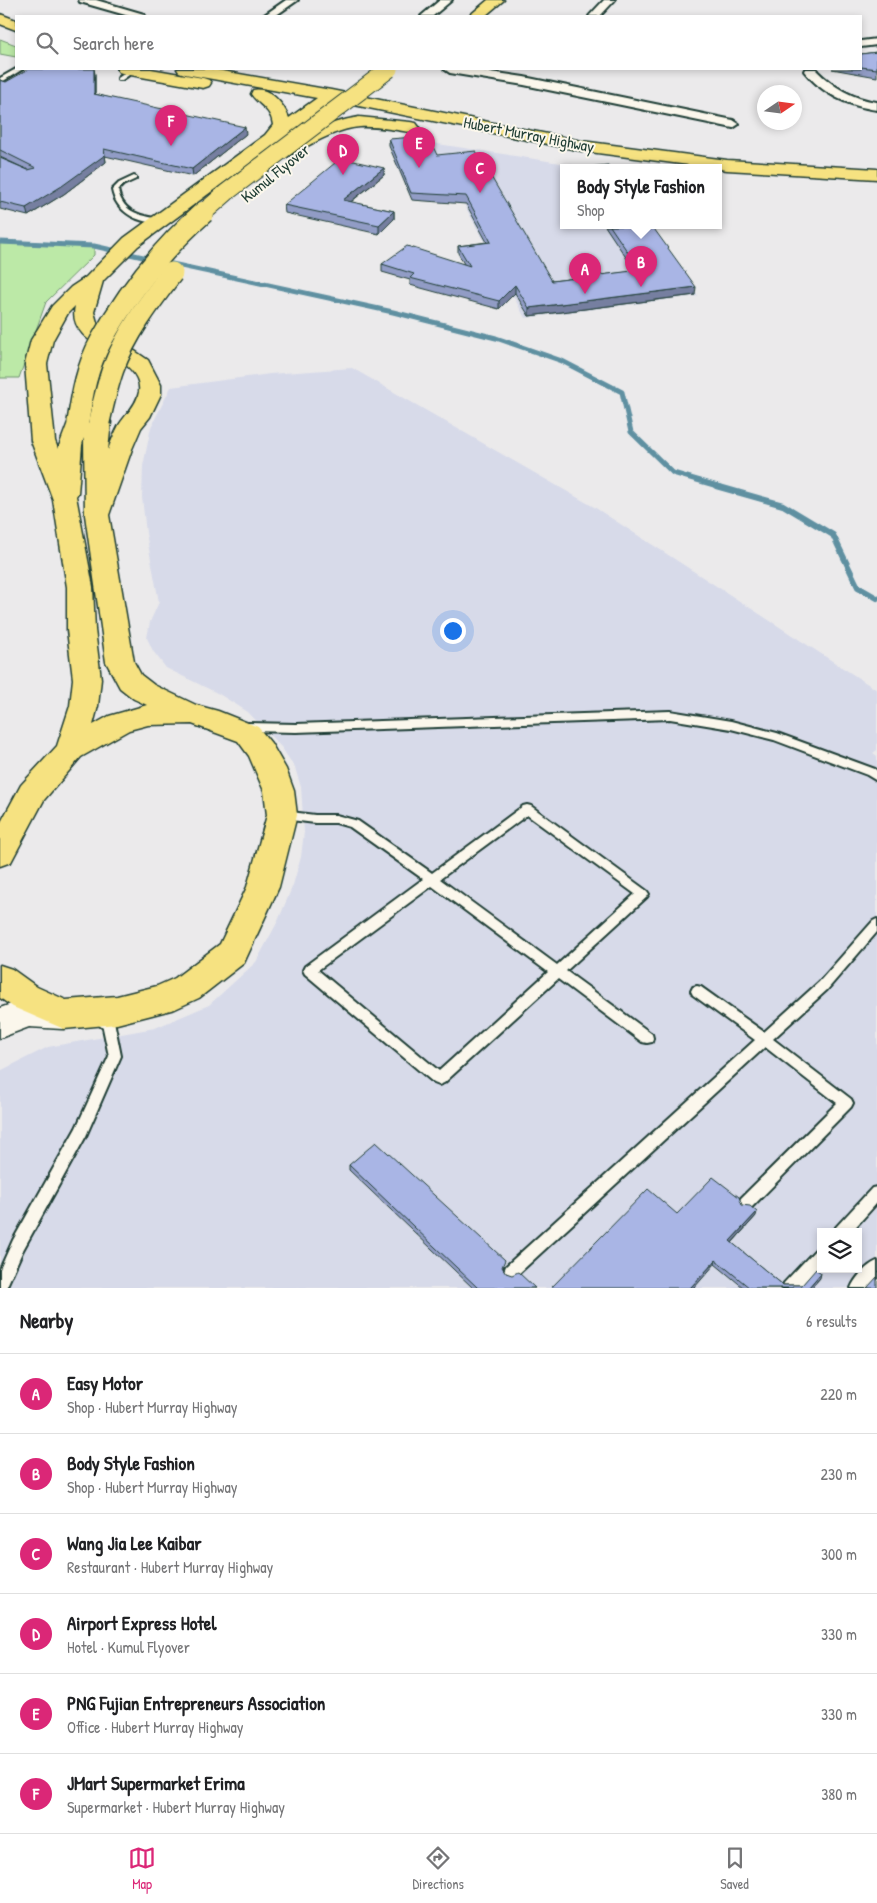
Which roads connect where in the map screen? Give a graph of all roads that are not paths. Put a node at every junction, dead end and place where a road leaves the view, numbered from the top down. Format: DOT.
graph roads {
  1 [pos="84,0"];
  2 [pos="293,0"];
  3 [pos="447,0"];
  4 [pos="478,0"];
  5 [pos="497,0"];
  6 [pos="610,0"];
  7 [pos="470,14"];
  8 [pos="136,15"];
  9 [pos="270,15"];
  10 [pos="427,15"];
  11 [pos="595,15"];
  12 [pos="0,19"];
  13 [pos="15,25"];
  14 [pos="0,33"];
  15 [pos="15,39"];
  16 [pos="877,42"];
  17 [pos="862,44"];
  18 [pos="18,70"];
  19 [pos="190,70"];
  20 [pos="388,70"];
  21 [pos="407,70"];
  22 [pos="456,70"];
  23 [pos="537,70"];
  24 [pos="810,70"];
  25 [pos="126,73"];
  26 [pos="0,81"];
  27 [pos="524,81"];
  28 [pos="258,94"];
  29 [pos="325,100"];
  30 [pos="877,106"];
  31 [pos="733,124"];
  32 [pos="473,137"];
  33 [pos="268,143"];
  34 [pos="641,164"];
  35 [pos="718,164"];
  36 [pos="722,164"];
  37 [pos="722,172"];
  38 [pos="877,174"];
  39 [pos="134,178"];
  40 [pos="877,182"];
  41 [pos="161,221"];
  42 [pos="186,238"];
  43 [pos="96,277"];
  44 [pos="88,422"];
  45 [pos="65,500"];
  46 [pos="97,515"];
  47 [pos="192,714"];
  48 [pos="235,727"];
  49 [pos="71,750"];
  50 [pos="875,776"];
  51 [pos="282,815"];
  52 [pos="0,854"];
  53 [pos="432,879"];
  54 [pos="877,924"];
  55 [pos="558,971"];
  56 [pos="0,979"];
  57 [pos="697,990"];
  58 [pos="78,1013"];
  59 [pos="0,1023"];
  60 [pos="647,1038"];
  61 [pos="765,1040"];
  62 [pos="877,1194"];
  63 [pos="746,1202"];
  64 [pos="845,1228"];
  65 [pos="817,1258"];
  66 [pos="877,1268"];
  67 [pos="511,1271"];
  68 [pos="0,1286"];
  69 [pos="789,1288"];
  70 [pos="858,1288"];
  1 -- 8 [label="street"];
  2 -- 9 [label="street"];
  3 -- 10 [label="street"];
  4 -- 7 [label="highway"];
  5 -- 7 [label="highway"];
  6 -- 11 [label="street"];
  12 -- 13 [label="highway"];
  14 -- 15 [label="highway"];
  16 -- 17 [label="street"];
  18 -- 26 [label="lane"];
  19 -- 29 [label="highway, Hubert Murray Highway"];
  20 -- 42 [label="highway, Kumul Flyover, bridge"];
  21 -- 42 [label="highway, Kumul Flyover"];
  22 -- 27 [label="street"];
  23 -- 27 [label="street"];
  24 -- 30 [label="street"];
  25 -- 28 [label="highway, Hubert Murray Highway"];
  27 -- 31 [label="street"];
  28 -- 29 [label="highway, Hubert Murray Highway"];
  28 -- 33 [label="highway"];
  29 -- 32 [label="highway, Hubert Murray Highway"];
  29 -- 33 [label="highway"];
  29 -- 35 [label="highway, Hubert Murray Highway"];
  32 -- 34 [label="highway, Hubert Murray Highway"];
  32 -- 41 [label="highway"];
  33 -- 41 [label="highway"];
  36 -- 38 [label="highway, Hubert Murray Highway"];
  37 -- 40 [label="highway"];
  39 -- 41 [label="lane"];
  41 -- 43 [label="highway"];
  42 -- 44 [label="highway, bridge"];
  43 -- 45 [label="highway"];
  43 -- 46 [label="highway"];
  44 -- 45 [label="highway"];
  44 -- 46 [label="highway"];
  45 -- 49 [label="highway"];
  46 -- 47 [label="highway"];
  47 -- 48 [label="highway"];
  47 -- 49 [label="highway"];
  48 -- 50 [label="lane"];
  48 -- 51 [label="highway"];
  49 -- 52 [label="highway"];
  51 -- 53 [label="lane"];
  51 -- 58 [label="highway"];
  53 -- 55 [label="lane"];
  53 -- 55 [label="lane"];
  53 -- 55 [label="lane"];
  54 -- 61 [label="lane"];
  55 -- 60 [label="lane"];
  56 -- 58 [label="highway"];
  57 -- 61 [label="lane"];
  58 -- 59 [label="main road"];
  58 -- 68 [label="lane"];
  61 -- 63 [label="lane"];
  61 -- 67 [label="lane"];
  62 -- 64 [label="lane"];
  65 -- 69 [label="lane"];
  66 -- 70 [label="lane"];
}
